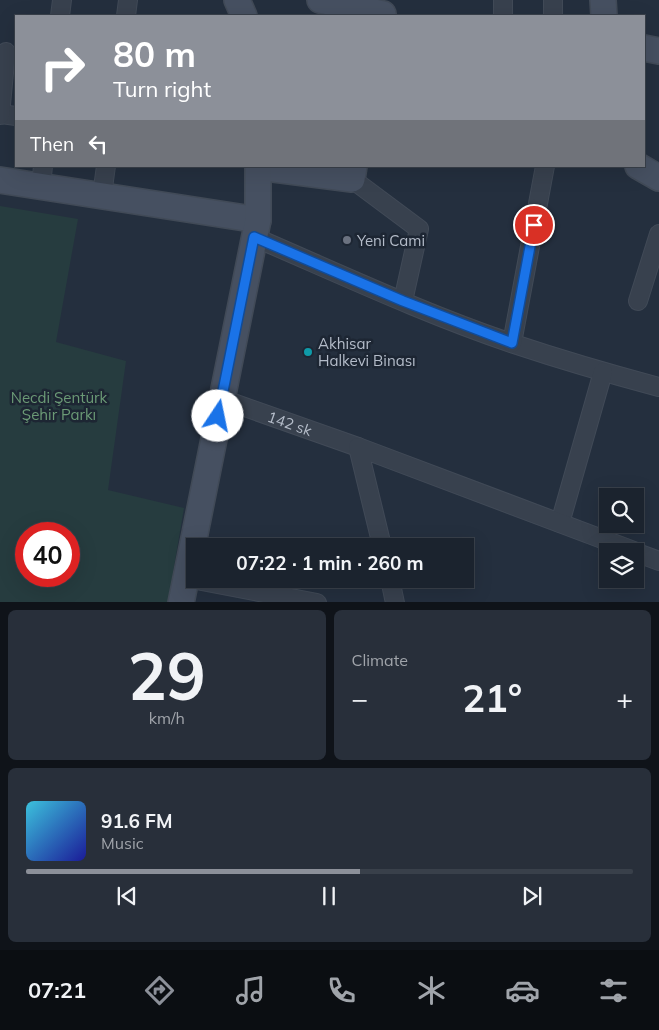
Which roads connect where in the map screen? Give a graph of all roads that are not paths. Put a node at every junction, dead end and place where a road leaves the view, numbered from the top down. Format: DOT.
graph roads {
  1 [pos="62,0"];
  2 [pos="128,0"];
  3 [pos="238,0"];
  4 [pos="503,0"];
  5 [pos="553,0"];
  6 [pos="603,0"];
  7 [pos="326,1"];
  8 [pos="386,9"];
  9 [pos="60,15"];
  10 [pos="126,15"];
  11 [pos="244,15"];
  12 [pos="503,15"];
  13 [pos="553,15"];
  14 [pos="604,15"];
  15 [pos="645,48"];
  16 [pos="659,51"];
  17 [pos="8,52"];
  18 [pos="0,114"];
  19 [pos="15,116"];
  20 [pos="106,167"];
  21 [pos="258,167"];
  22 [pos="545,167"];
  23 [pos="640,167"];
  24 [pos="353,172"];
  25 [pos="42,176"];
  26 [pos="659,178"];
  27 [pos="0,180"];
  28 [pos="102,195"];
  29 [pos="256,228"];
  30 [pos="659,234"];
  31 [pos="403,301"];
  32 [pos="638,301"];
  33 [pos="512,343"];
  34 [pos="603,372"];
  35 [pos="659,386"];
  36 [pos="222,399"];
  37 [pos="358,447"];
  38 [pos="560,523"];
  39 [pos="194,538"];
  40 [pos="380,538"];
  41 [pos="611,543"];
  42 [pos="644,556"];
  43 [pos="659,561"];
  44 [pos="186,578"];
  45 [pos="241,588"];
  46 [pos="392,588"];
  47 [pos="181,602"];
  48 [pos="317,602"];
  49 [pos="395,602"];
  1 -- 9 [label="street"];
  2 -- 10 [label="street"];
  3 -- 11 [label="street"];
  4 -- 12 [label="street"];
  5 -- 13 [label="street"];
  6 -- 14 [label="street"];
  7 -- 8 [label="street"];
  15 -- 16 [label="street"];
  17 -- 18 [label="street"];
  18 -- 19 [label="street"];
  20 -- 28 [label="street"];
  21 -- 24 [label="street"];
  21 -- 29 [label="street"];
  22 -- 33 [label="street"];
  23 -- 26 [label="street"];
  24 -- 31 [label="street"];
  25 -- 27 [label="street"];
  25 -- 28 [label="street"];
  28 -- 29 [label="street"];
  29 -- 31 [label="street"];
  29 -- 36 [label="street"];
  30 -- 32 [label="street"];
  31 -- 33 [label="street"];
  33 -- 34 [label="street"];
  34 -- 35 [label="street"];
  34 -- 38 [label="street"];
  36 -- 37 [label="street, 142 sk"];
  36 -- 39 [label="street"];
  37 -- 38 [label="street, 142 sk"];
  37 -- 40 [label="street"];
  38 -- 41 [label="street, 142 sk"];
  42 -- 43 [label="street, 142 sk"];
  44 -- 47 [label="street"];
  45 -- 48 [label="street"];
  46 -- 49 [label="street"];
}
